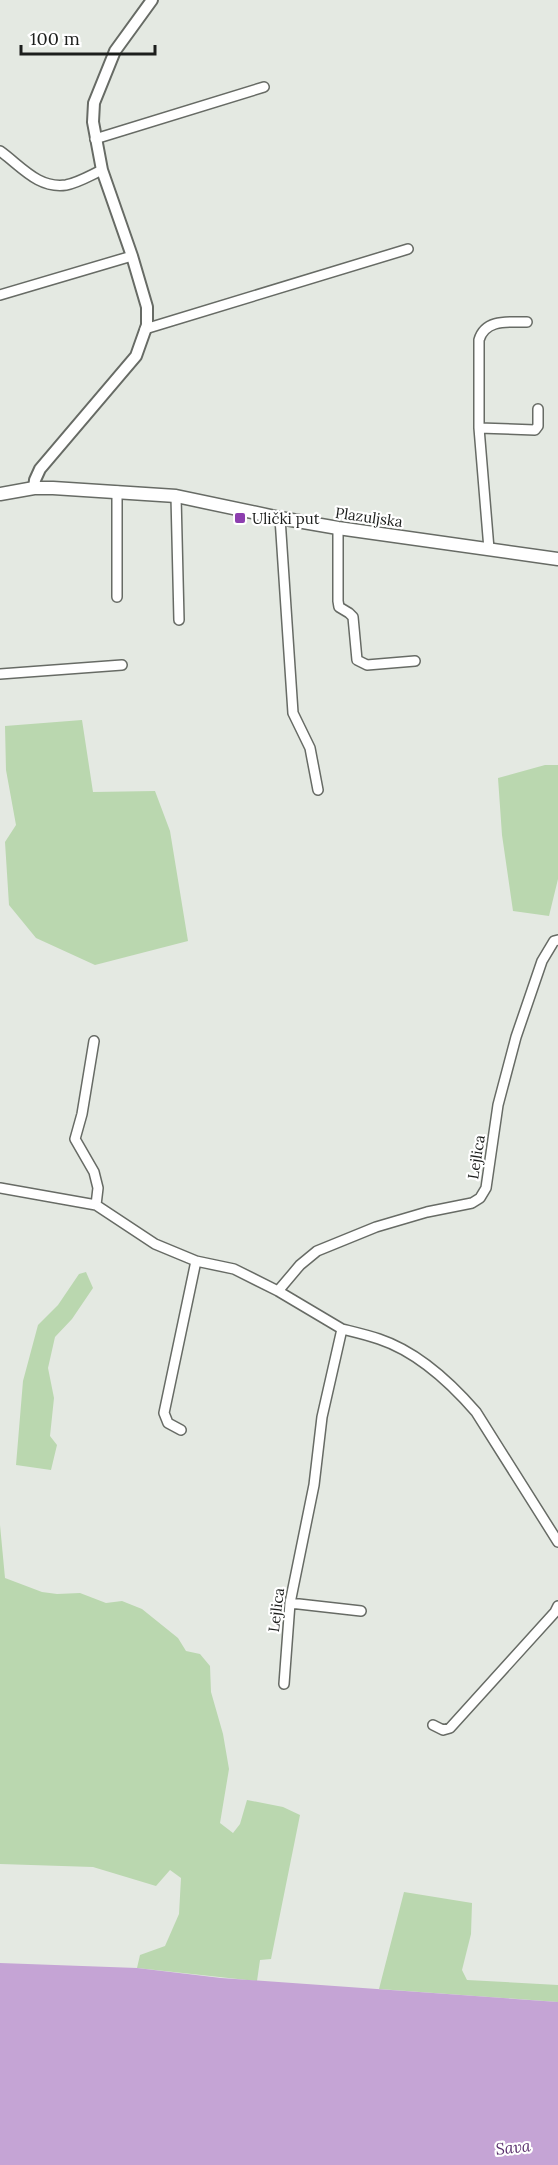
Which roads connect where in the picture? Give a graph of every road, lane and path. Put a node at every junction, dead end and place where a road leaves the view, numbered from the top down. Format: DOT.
graph roads {
  1 [pos="152,0"];
  2 [pos="264,87"];
  3 [pos="95,139"];
  4 [pos="0,151"];
  5 [pos="102,170"];
  6 [pos="408,249"];
  7 [pos="132,256"];
  8 [pos="0,295"];
  9 [pos="526,322"];
  10 [pos="145,329"];
  11 [pos="537,409"];
  12 [pos="479,428"];
  13 [pos="34,488"];
  14 [pos="117,491"];
  15 [pos="0,494"];
  16 [pos="176,496"];
  17 [pos="280,518"];
  18 [pos="338,528"];
  19 [pos="489,549"];
  20 [pos="558,560"];
  21 [pos="117,597"];
  22 [pos="179,620"];
  23 [pos="415,661"];
  24 [pos="122,665"];
  25 [pos="0,674"];
  26 [pos="318,790"];
  27 [pos="558,940"];
  28 [pos="94,1041"];
  29 [pos="0,1188"];
  30 [pos="96,1205"];
  31 [pos="196,1261"];
  32 [pos="278,1292"];
  33 [pos="342,1329"];
  34 [pos="181,1430"];
  35 [pos="558,1542"];
  36 [pos="290,1603"];
  37 [pos="558,1606"];
  38 [pos="361,1611"];
  39 [pos="284,1684"];
  40 [pos="434,1725"];
  1 -- 3 [label="street"];
  2 -- 3 [label="street"];
  3 -- 5 [label="street"];
  4 -- 5 [label="street"];
  5 -- 7 [label="street"];
  6 -- 10 [label="street"];
  7 -- 8 [label="street"];
  7 -- 10 [label="street"];
  9 -- 12 [label="street"];
  10 -- 13 [label="street"];
  11 -- 12 [label="street"];
  12 -- 19 [label="street"];
  13 -- 14 [label="main road, Plazuljska"];
  13 -- 15 [label="main road, Plazuljska"];
  14 -- 16 [label="main road, Plazuljska"];
  14 -- 21 [label="street"];
  16 -- 17 [label="main road, Plazuljska"];
  16 -- 22 [label="street"];
  17 -- 18 [label="main road, Plazuljska"];
  17 -- 26 [label="street"];
  18 -- 19 [label="main road, Plazuljska"];
  18 -- 23 [label="street"];
  19 -- 20 [label="main road, Plazuljska"];
  24 -- 25 [label="street"];
  27 -- 32 [label="street, Lejlica"];
  28 -- 30 [label="street"];
  29 -- 30 [label="street"];
  30 -- 31 [label="street"];
  31 -- 32 [label="street"];
  31 -- 34 [label="street"];
  32 -- 33 [label="street"];
  33 -- 35 [label="street"];
  33 -- 36 [label="street, Lejlica"];
  36 -- 38 [label="street"];
  36 -- 39 [label="street, Lejlica"];
  37 -- 40 [label="street"];
}
